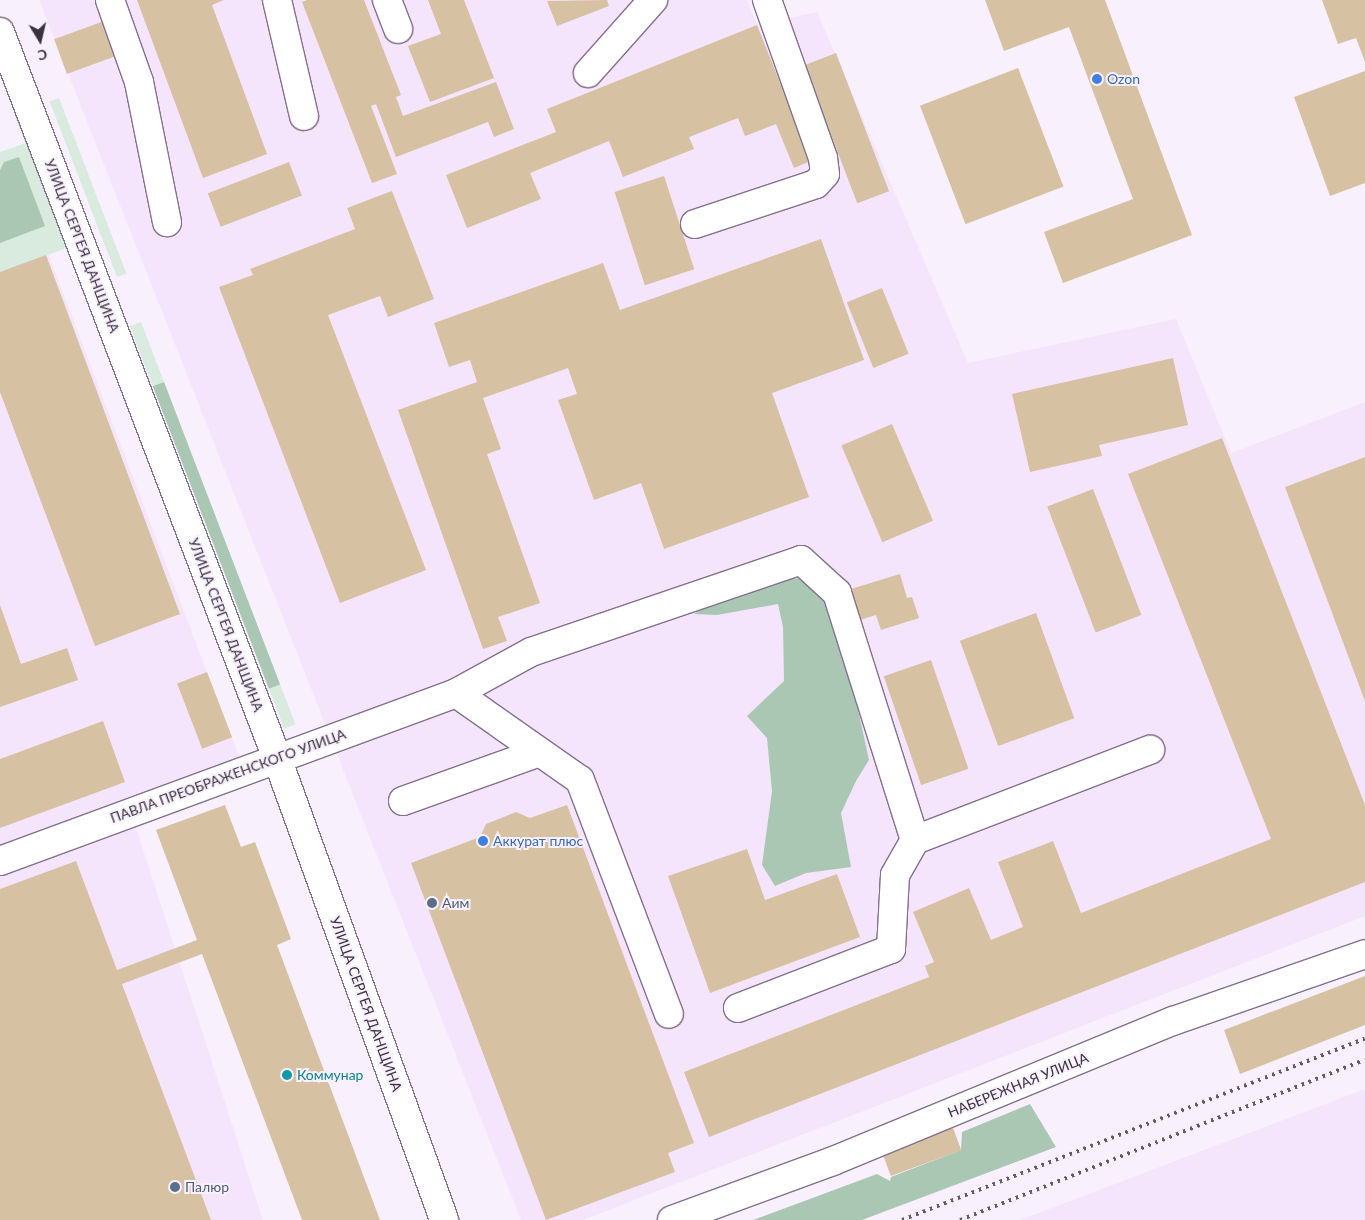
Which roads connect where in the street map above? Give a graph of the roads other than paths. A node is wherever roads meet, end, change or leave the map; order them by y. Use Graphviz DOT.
graph roads {
  1 [pos="110,0"];
  2 [pos="278,0"];
  3 [pos="387,0"];
  4 [pos="653,0"];
  5 [pos="767,0"];
  6 [pos="398,29"];
  7 [pos="0,32"];
  8 [pos="588,72"];
  9 [pos="304,116"];
  10 [pos="167,222"];
  11 [pos="695,224"];
  12 [pos="456,693"];
  13 [pos="1150,750"];
  14 [pos="540,752"];
  15 [pos="277,758"];
  16 [pos="403,801"];
  17 [pos="915,840"];
  18 [pos="0,861"];
  19 [pos="1365,954"];
  20 [pos="738,1008"];
  21 [pos="669,1014"];
  22 [pos="444,1220"];
  23 [pos="672,1220"];
  1 -- 10 [label="street"];
  2 -- 9 [label="street"];
  3 -- 6 [label="street"];
  4 -- 8 [label="street"];
  5 -- 11 [label="street"];
  7 -- 15 [label="street, УЛИЦА СЕРГЕЯ ДАНЩИНА"];
  12 -- 14 [label="street"];
  12 -- 15 [label="street, ПАВЛА ПРЕОБРАЖЕНСКОГО УЛИЦА"];
  12 -- 17 [label="street, ПАВЛА ПРЕОБРАЖЕНСКОГО УЛИЦА"];
  13 -- 17 [label="street"];
  14 -- 16 [label="street"];
  14 -- 21 [label="street"];
  15 -- 18 [label="street, ПАВЛА ПРЕОБРАЖЕНСКОГО УЛИЦА"];
  15 -- 22 [label="street, УЛИЦА СЕРГЕЯ ДАНЩИНА"];
  17 -- 20 [label="street"];
  19 -- 23 [label="street, НАБЕРЕЖНАЯ УЛИЦА"];
}
